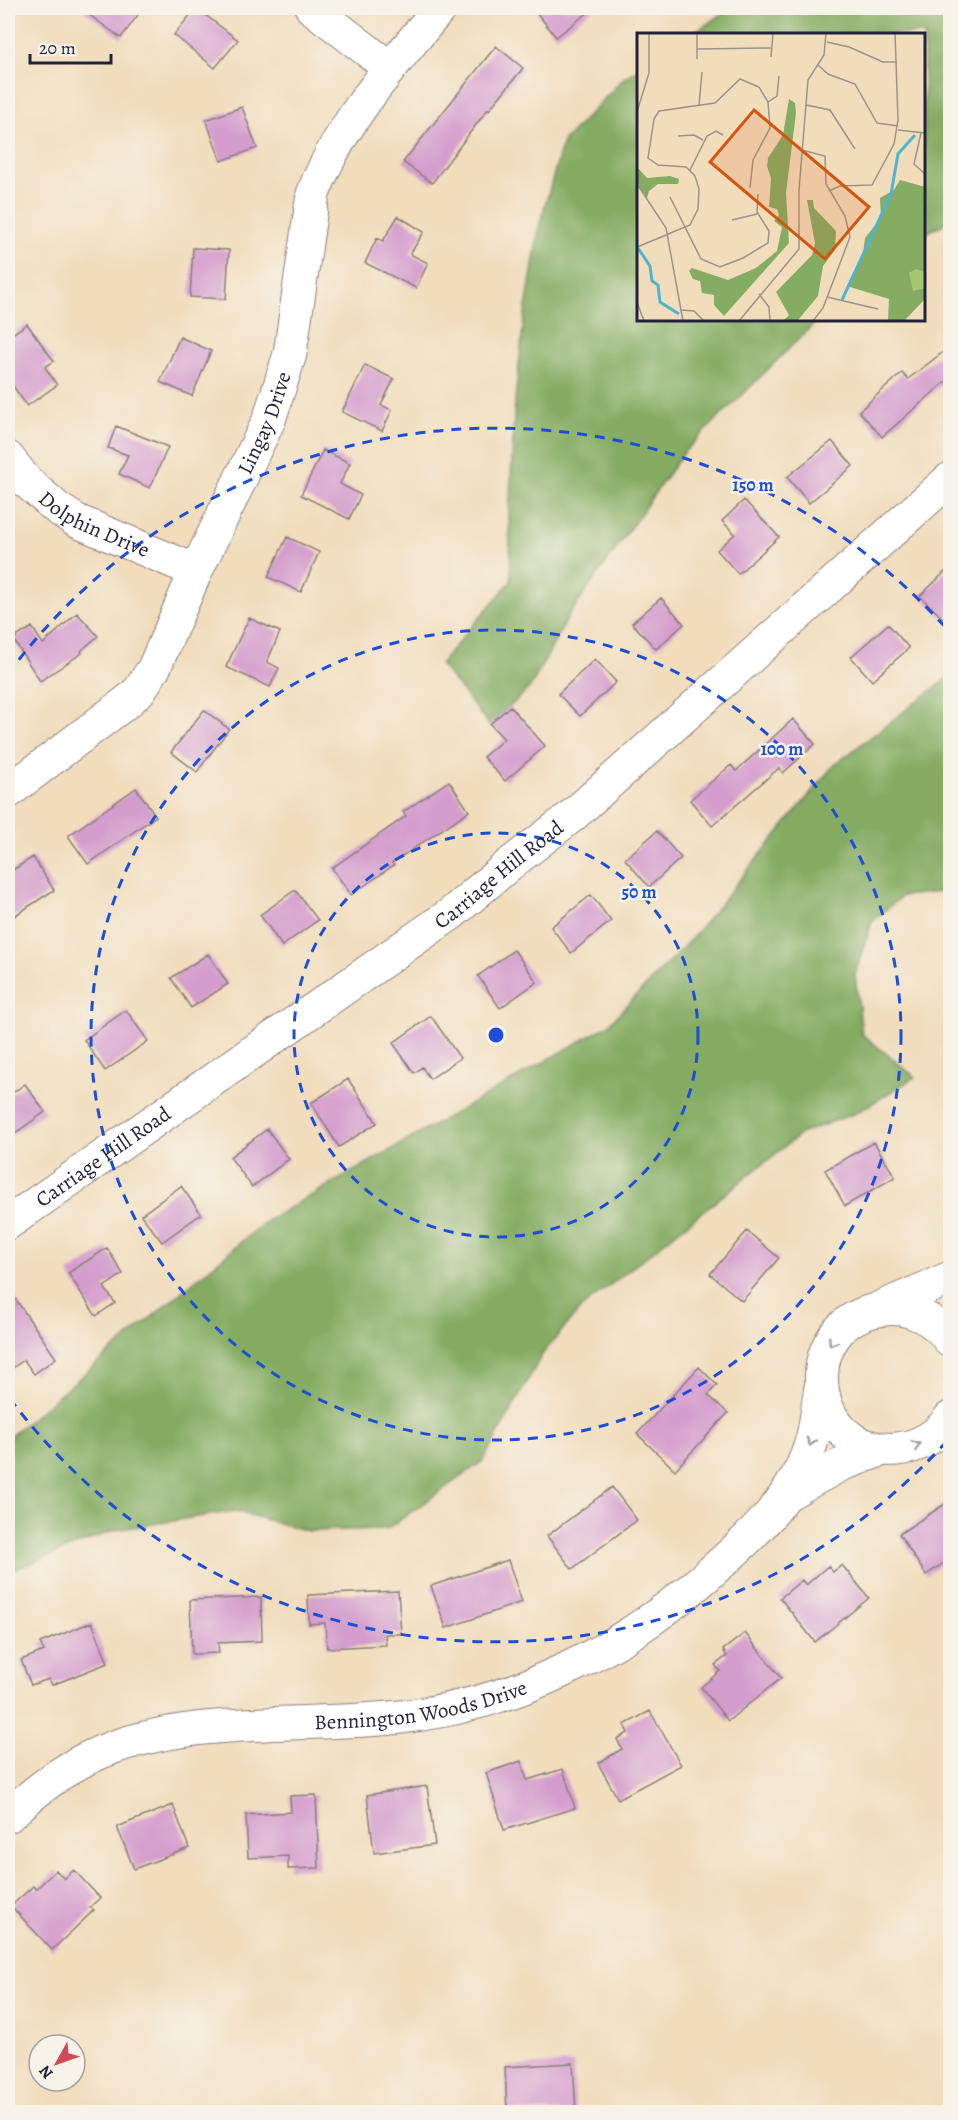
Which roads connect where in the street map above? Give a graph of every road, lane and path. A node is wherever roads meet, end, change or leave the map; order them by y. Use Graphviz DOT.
graph roads {
  1 [pos="312,8"];
  2 [pos="440,8"];
  3 [pos="390,69"];
  4 [pos="8,458"];
  5 [pos="951,479"];
  6 [pos="196,571"];
  7 [pos="8,792"];
  8 [pos="8,1223"];
  9 [pos="951,1278"];
  10 [pos="870,1311"];
  11 [pos="951,1341"];
  12 [pos="821,1387"];
  13 [pos="951,1418"];
  14 [pos="884,1449"];
  15 [pos="789,1493"];
  16 [pos="8,1816"];
  1 -- 3 [label="street"];
  2 -- 3 [label="street, Lingay Drive"];
  3 -- 6 [label="street, Lingay Drive"];
  4 -- 6 [label="street, Dolphin Drive"];
  5 -- 8 [label="street, Carriage Hill Road"];
  6 -- 7 [label="street, Lingay Drive"];
  9 -- 10 [label="street, Bennington Woods Drive"];
  10 -- 11 [label="street, Bennington Woods Drive"];
  10 -- 12 [label="street, Bennington Woods Drive, one-way"];
  12 -- 14 [label="street, Bennington Woods Drive"];
  12 -- 15 [label="street, Bennington Woods Drive, one-way"];
  14 -- 13 [label="street, Bennington Woods Drive, one-way"];
  14 -- 15 [label="street, Bennington Woods Drive"];
  15 -- 16 [label="street, Bennington Woods Drive"];
}
